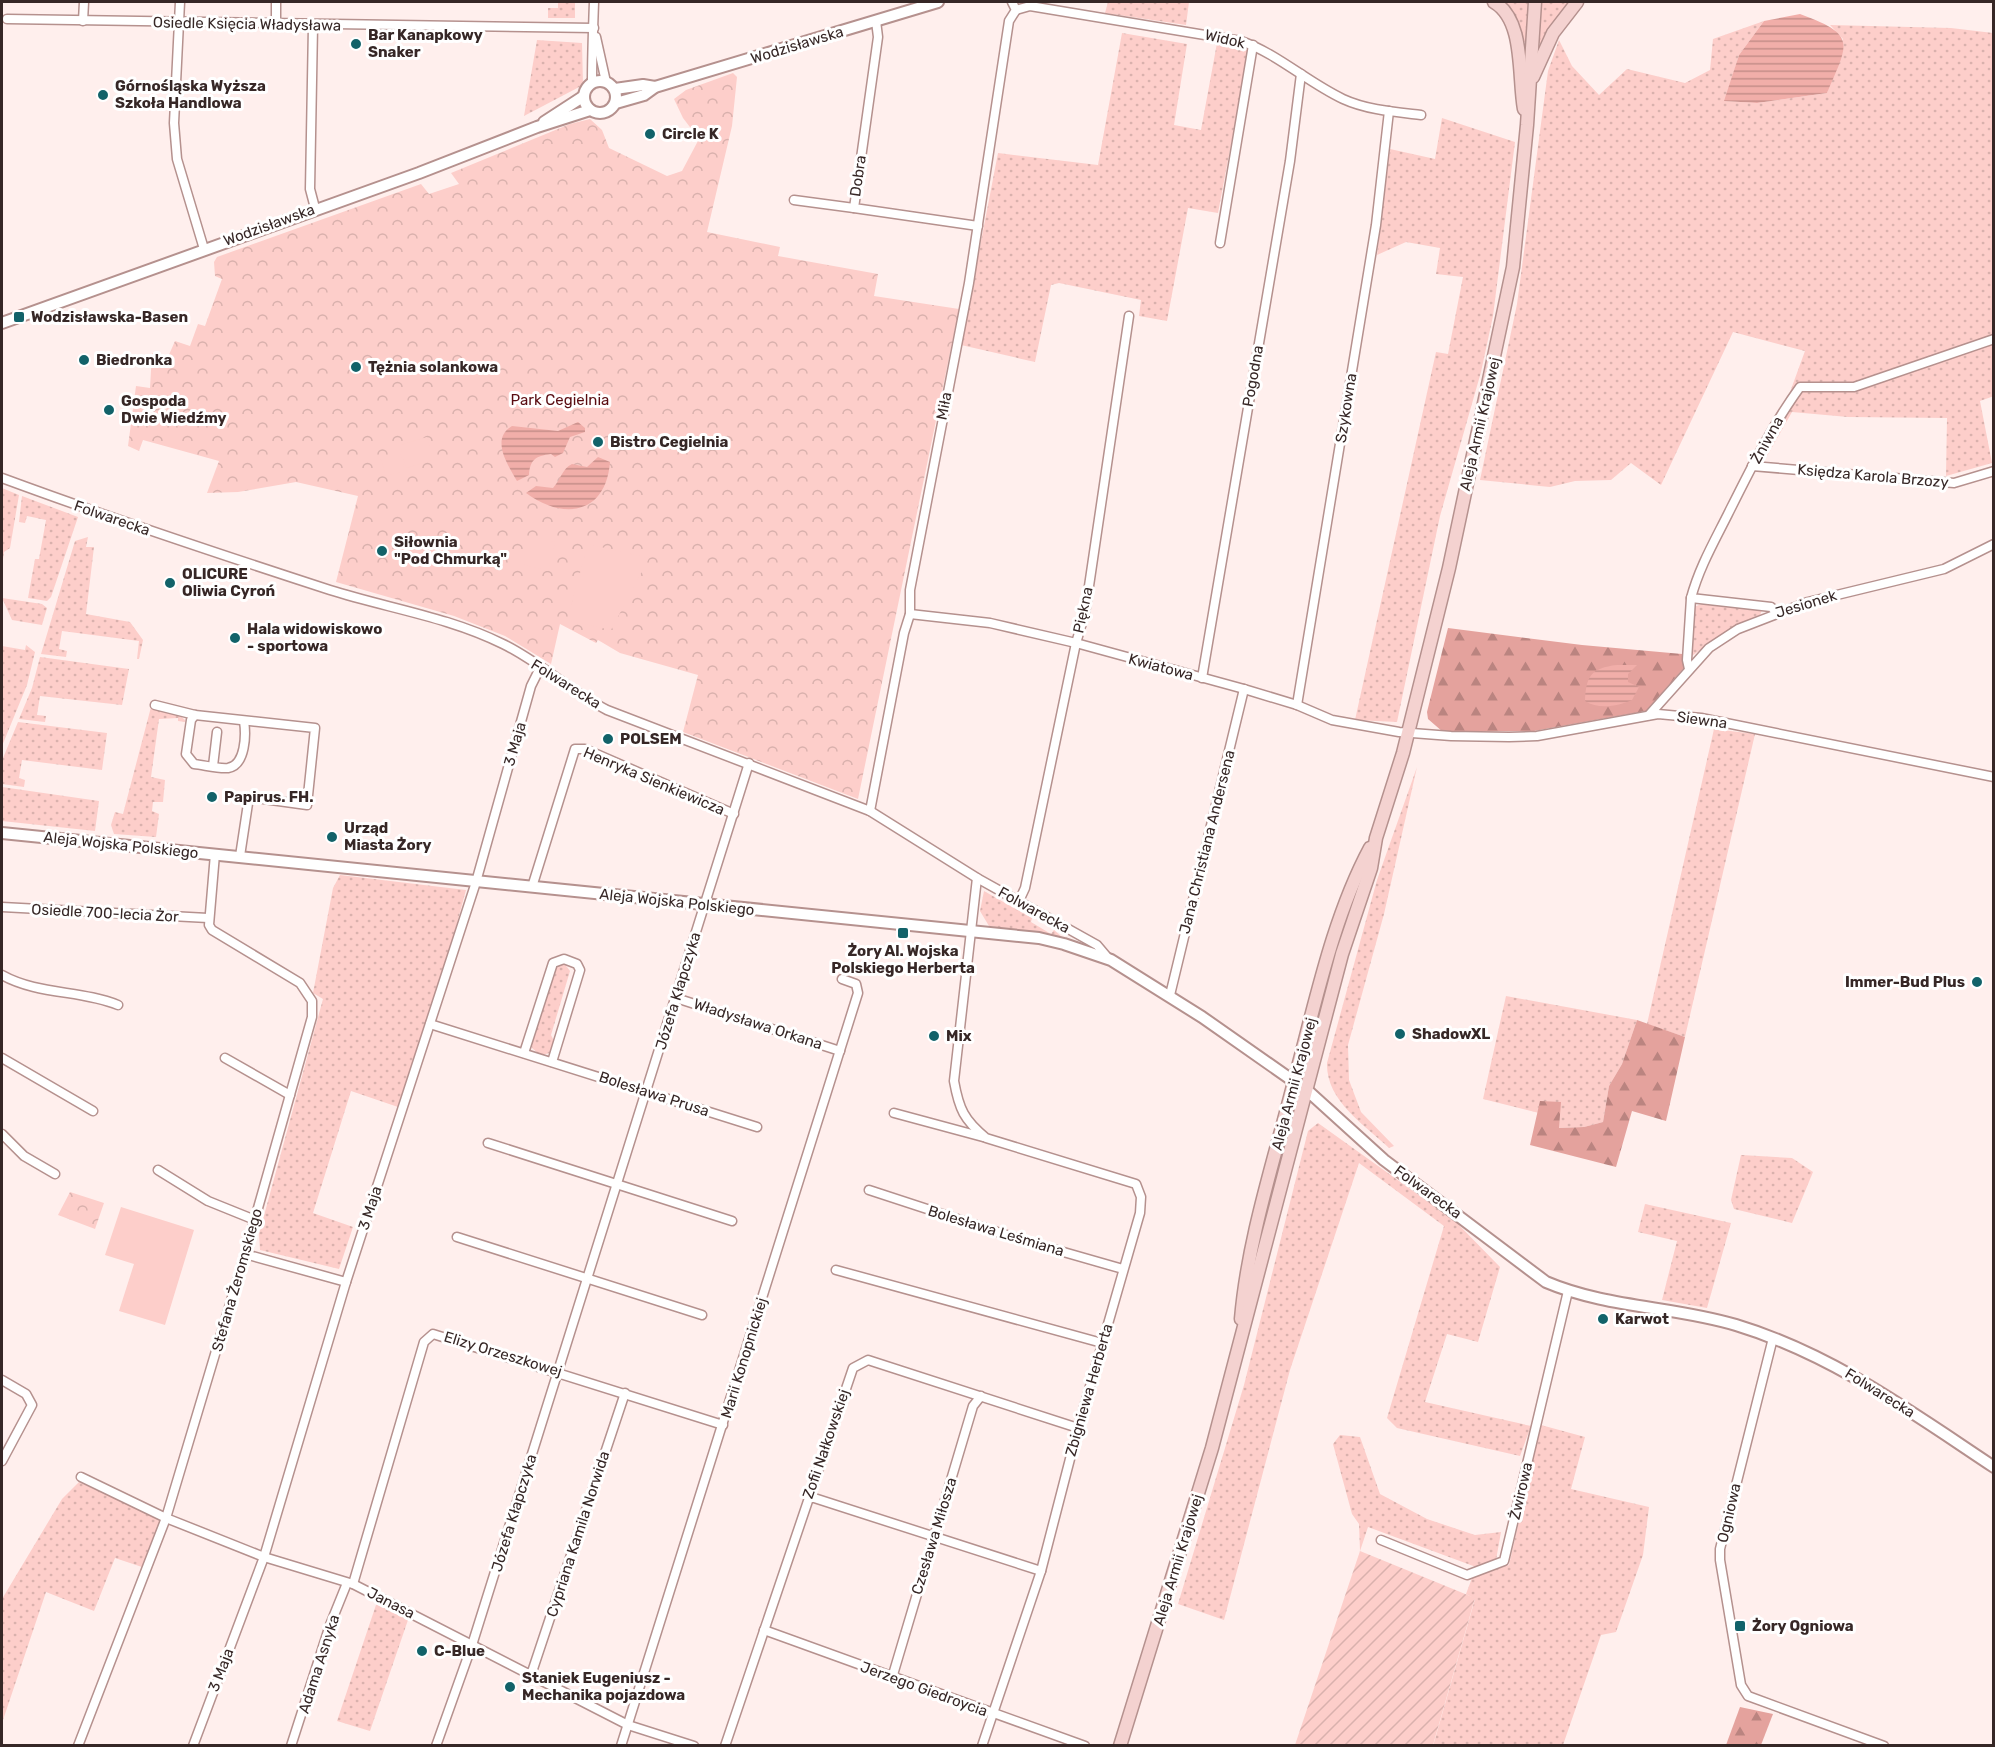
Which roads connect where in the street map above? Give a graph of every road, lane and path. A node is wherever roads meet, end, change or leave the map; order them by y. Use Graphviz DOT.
graph roads {
  1 [pos="84,2"];
  2 [pos="180,2"];
  3 [pos="276,2"];
  4 [pos="594,2"];
  5 [pos="938,2"];
  6 [pos="1494,2"];
  7 [pos="1535,2"];
  8 [pos="1577,2"];
  9 [pos="1014,6"];
  10 [pos="7,19"];
  11 [pos="83,21"];
  12 [pos="876,21"];
  13 [pos="179,22"];
  14 [pos="276,24"];
  15 [pos="313,26"];
  16 [pos="594,31"];
  17 [pos="1253,45"];
  18 [pos="1301,74"];
  19 [pos="1531,80"];
  20 [pos="592,83"];
  21 [pos="610,85"];
  22 [pos="655,87"];
  23 [pos="584,96"];
  24 [pos="616,103"];
  25 [pos="590,110"];
  26 [pos="1389,111"];
  27 [pos="1421,115"];
  28 [pos="1527,125"];
  29 [pos="537,127"];
  30 [pos="794,200"];
  31 [pos="315,208"];
  32 [pos="854,208"];
  33 [pos="978,226"];
  34 [pos="1220,243"];
  35 [pos="204,249"];
  36 [pos="1129,316"];
  37 [pos="2,323"];
  38 [pos="1994,339"];
  39 [pos="1752,466"];
  40 [pos="1994,471"];
  41 [pos="2,478"];
  42 [pos="1994,544"];
  43 [pos="1691,598"];
  44 [pos="1776,612"];
  45 [pos="910,614"];
  46 [pos="1076,643"];
  47 [pos="540,668"];
  48 [pos="1689,669"];
  49 [pos="1202,678"];
  50 [pos="1244,689"];
  51 [pos="155,705"];
  52 [pos="1297,705"];
  53 [pos="195,715"];
  54 [pos="1649,715"];
  55 [pos="244,721"];
  56 [pos="218,732"];
  57 [pos="1408,732"];
  58 [pos="749,763"];
  59 [pos="213,766"];
  60 [pos="1994,777"];
  61 [pos="870,812"];
  62 [pos="734,814"];
  63 [pos="2,833"];
  64 [pos="1376,838"];
  65 [pos="215,854"];
  66 [pos="240,856"];
  67 [pos="977,878"];
  68 [pos="476,882"];
  69 [pos="531,887"];
  70 [pos="1019,901"];
  71 [pos="705,905"];
  72 [pos="2,908"];
  73 [pos="208,918"];
  74 [pos="972,932"];
  75 [pos="1081,936"];
  76 [pos="1064,944"];
  77 [pos="1111,960"];
  78 [pos="2,975"];
  79 [pos="842,979"];
  80 [pos="1170,995"];
  81 [pos="676,998"];
  82 [pos="118,1005"];
  83 [pos="430,1024"];
  84 [pos="840,1051"];
  85 [pos="524,1053"];
  86 [pos="2,1058"];
  87 [pos="225,1058"];
  88 [pos="552,1062"];
  89 [pos="1294,1083"];
  90 [pos="646,1091"];
  91 [pos="1307,1091"];
  92 [pos="290,1095"];
  93 [pos="93,1111"];
  94 [pos="894,1113"];
  95 [pos="757,1127"];
  96 [pos="2,1134"];
  97 [pos="986,1138"];
  98 [pos="488,1143"];
  99 [pos="158,1170"];
  100 [pos="55,1174"];
  101 [pos="617,1185"];
  102 [pos="869,1190"];
  103 [pos="255,1220"];
  104 [pos="732,1221"];
  105 [pos="457,1237"];
  106 [pos="245,1254"];
  107 [pos="1123,1269"];
  108 [pos="836,1270"];
  109 [pos="587,1278"];
  110 [pos="346,1282"];
  111 [pos="1568,1291"];
  112 [pos="702,1315"];
  113 [pos="1239,1338"];
  114 [pos="1773,1338"];
  115 [pos="1102,1343"];
  116 [pos="558,1371"];
  117 [pos="2,1380"];
  118 [pos="625,1393"];
  119 [pos="981,1396"];
  120 [pos="723,1425"];
  121 [pos="1078,1428"];
  122 [pos="2,1461"];
  123 [pos="1994,1467"];
  124 [pos="81,1477"];
  125 [pos="808,1496"];
  126 [pos="166,1518"];
  127 [pos="934,1537"];
  128 [pos="1381,1540"];
  129 [pos="264,1557"];
  130 [pos="1041,1571"];
  131 [pos="350,1583"];
  132 [pos="764,1630"];
  133 [pos="472,1645"];
  134 [pos="531,1675"];
  135 [pos="892,1678"];
  136 [pos="993,1714"];
  137 [pos="628,1725"];
  138 [pos="78,1746"];
  139 [pos="193,1746"];
  140 [pos="291,1746"];
  141 [pos="436,1746"];
  142 [pos="621,1746"];
  143 [pos="694,1746"];
  144 [pos="725,1746"];
  145 [pos="982,1746"];
  146 [pos="1085,1746"];
  147 [pos="1120,1746"];
  148 [pos="1884,1746"];
  1 -- 11 [label="street"];
  2 -- 13 [label="street"];
  3 -- 14 [label="street"];
  4 -- 16 [label="street"];
  5 -- 12 [label="street, Wodzisławska"];
  6 -- 28 [label="main road"];
  7 -- 19 [label="main road, Aleja Armii Krajowej"];
  8 -- 19 [label="main road"];
  9 -- 17 [label="street, Widok"];
  9 -- 33 [label="street, Miła"];
  10 -- 11 [label="street, Osiedle Księcia Władysława"];
  11 -- 13 [label="street, Osiedle Księcia Władysława"];
  12 -- 22 [label="street, Wodzisławska"];
  12 -- 32 [label="street, Dobra"];
  13 -- 14 [label="street, Osiedle Księcia Władysława"];
  13 -- 35 [label="street"];
  14 -- 15 [label="street, Osiedle Księcia Władysława"];
  15 -- 16 [label="street, Osiedle Księcia Władysława"];
  15 -- 31 [label="street"];
  16 -- 20 [label="street"];
  16 -- 21 [label="street"];
  17 -- 18 [label="street, Widok"];
  17 -- 34 [label="street"];
  18 -- 26 [label="street, Widok"];
  18 -- 49 [label="street, Pogodna"];
  19 -- 28 [label="main road, Aleja Armii Krajowej"];
  20 -- 21 [label="street"];
  20 -- 23 [label="street"];
  21 -- 22 [label="street, Wodzisławska"];
  21 -- 24 [label="street"];
  22 -- 24 [label="street, Wodzisławska"];
  23 -- 25 [label="street"];
  23 -- 29 [label="street, Wodzisławska"];
  24 -- 25 [label="street"];
  25 -- 29 [label="street, Wodzisławska"];
  26 -- 27 [label="street, Widok"];
  26 -- 52 [label="street, Szykowna"];
  28 -- 57 [label="main road, Aleja Armii Krajowej"];
  29 -- 31 [label="street, Wodzisławska"];
  30 -- 32 [label="street"];
  31 -- 35 [label="street, Wodzisławska"];
  32 -- 33 [label="street, Dobra"];
  33 -- 45 [label="street, Miła"];
  35 -- 37 [label="street, Wodzisławska"];
  36 -- 46 [label="street, Piękna"];
  38 -- 39 [label="street, Żniwna"];
  39 -- 40 [label="street, Księdza Karola Brzozy"];
  39 -- 43 [label="street, Żniwna"];
  41 -- 47 [label="street, Folwarecka"];
  42 -- 44 [label="street, Jesionek"];
  43 -- 44 [label="street"];
  43 -- 48 [label="street, Żniwna"];
  44 -- 48 [label="street, Jesionek"];
  45 -- 46 [label="street, Kwiatowa"];
  45 -- 61 [label="street, Miła"];
  46 -- 49 [label="street, Kwiatowa"];
  46 -- 70 [label="street, Piękna"];
  47 -- 58 [label="street, Folwarecka"];
  47 -- 68 [label="street, 3 Maja"];
  48 -- 54 [label="street, Jesionek"];
  49 -- 50 [label="street, Kwiatowa"];
  50 -- 52 [label="street, Kwiatowa"];
  50 -- 80 [label="street, Jana Christiana Andersena"];
  51 -- 53 [label="street"];
  52 -- 57 [label="street, Kwiatowa"];
  53 -- 55 [label="street"];
  53 -- 59 [label="street"];
  54 -- 57 [label="street, Siewna"];
  54 -- 60 [label="street, Siewna"];
  55 -- 59 [label="street"];
  55 -- 66 [label="street"];
  56 -- 59 [label="street"];
  57 -- 64 [label="main road, Aleja Armii Krajowej"];
  58 -- 61 [label="street, Folwarecka"];
  58 -- 62 [label="street, Józefa Kłapczyka"];
  61 -- 67 [label="street, Folwarecka"];
  62 -- 69 [label="street, Henryka Sienkiewicza"];
  62 -- 71 [label="street, Józefa Kłapczyka"];
  63 -- 65 [label="street, Aleja Wojska Polskiego"];
  64 -- 89 [label="main road, Aleja Armii Krajowej"];
  64 -- 91 [label="main road, Aleja Armii Krajowej"];
  65 -- 66 [label="street, Aleja Wojska Polskiego"];
  65 -- 73 [label="street"];
  66 -- 68 [label="street, Aleja Wojska Polskiego"];
  67 -- 70 [label="street, Folwarecka"];
  67 -- 74 [label="street, Zbigniewa Herberta"];
  68 -- 69 [label="street, Aleja Wojska Polskiego"];
  68 -- 83 [label="street, 3 Maja"];
  69 -- 71 [label="street, Aleja Wojska Polskiego"];
  70 -- 75 [label="street, Folwarecka"];
  71 -- 74 [label="street, Aleja Wojska Polskiego"];
  71 -- 81 [label="street, Józefa Kłapczyka"];
  72 -- 73 [label="street, Osiedle 700-lecia Żor"];
  73 -- 92 [label="street, Stefana Żeromskiego"];
  74 -- 76 [label="street, Aleja Wojska Polskiego"];
  74 -- 97 [label="street, Zbigniewa Herberta"];
  75 -- 76 [label="street"];
  75 -- 77 [label="street, Folwarecka"];
  76 -- 77 [label="street, Aleja Wojska Polskiego"];
  77 -- 80 [label="street, Folwarecka"];
  78 -- 82 [label="street"];
  79 -- 84 [label="street, Marii Konopnickiej"];
  80 -- 89 [label="street, Folwarecka"];
  81 -- 84 [label="street, Władysława Orkana"];
  81 -- 90 [label="street, Józefa Kłapczyka"];
  83 -- 85 [label="street, Bolesława Prusa"];
  83 -- 110 [label="street, 3 Maja"];
  84 -- 120 [label="street, Marii Konopnickiej"];
  85 -- 88 [label="street, Bolesława Prusa"];
  85 -- 88 [label="street"];
  86 -- 93 [label="street"];
  87 -- 92 [label="street"];
  88 -- 90 [label="street, Bolesława Prusa"];
  89 -- 91 [label="street, Folwarecka"];
  89 -- 113 [label="main road, Aleja Armii Krajowej"];
  90 -- 95 [label="street, Bolesława Prusa"];
  90 -- 101 [label="street, Józefa Kłapczyka"];
  91 -- 111 [label="street, Folwarecka"];
  91 -- 113 [label="main road, Aleja Armii Krajowej"];
  92 -- 103 [label="street, Stefana Żeromskiego"];
  94 -- 97 [label="street, Zbigniewa Herberta"];
  96 -- 100 [label="street"];
  97 -- 107 [label="street, Zbigniewa Herberta"];
  98 -- 101 [label="street"];
  99 -- 103 [label="street"];
  101 -- 104 [label="street"];
  101 -- 109 [label="street, Józefa Kłapczyka"];
  102 -- 107 [label="street, Bolesława Leśmiana"];
  103 -- 106 [label="street, Stefana Żeromskiego"];
  105 -- 109 [label="street"];
  106 -- 110 [label="street"];
  106 -- 126 [label="street, Stefana Żeromskiego"];
  107 -- 115 [label="street, Zbigniewa Herberta"];
  108 -- 115 [label="street"];
  109 -- 112 [label="street"];
  109 -- 116 [label="street, Józefa Kłapczyka"];
  110 -- 129 [label="street, 3 Maja"];
  111 -- 114 [label="street, Folwarecka"];
  111 -- 128 [label="street, Żwirowa"];
  113 -- 147 [label="main road, Aleja Armii Krajowej"];
  114 -- 123 [label="street, Folwarecka"];
  114 -- 148 [label="street, Ogniowa"];
  115 -- 121 [label="street, Zbigniewa Herberta"];
  116 -- 118 [label="street, Elizy Orzeszkowej"];
  116 -- 131 [label="street, Elizy Orzeszkowej"];
  116 -- 133 [label="street, Józefa Kłapczyka"];
  117 -- 122 [label="street"];
  118 -- 120 [label="street, Elizy Orzeszkowej"];
  118 -- 134 [label="street, Cypriana Kamila Norwida"];
  119 -- 121 [label="street, Zofii Nałkowskiej"];
  119 -- 125 [label="street, Zofii Nałkowskiej"];
  119 -- 127 [label="street, Czesława Miłosza"];
  120 -- 137 [label="street, Marii Konopnickiej"];
  121 -- 130 [label="street, Zbigniewa Herberta"];
  124 -- 126 [label="street, Janasa"];
  125 -- 127 [label="street"];
  125 -- 132 [label="street, Zofii Nałkowskiej"];
  126 -- 129 [label="street, Janasa"];
  126 -- 138 [label="street, Stefana Żeromskiego"];
  127 -- 130 [label="street"];
  127 -- 135 [label="street, Czesława Miłosza"];
  129 -- 131 [label="street, Janasa"];
  129 -- 139 [label="street, 3 Maja"];
  130 -- 136 [label="street, Zbigniewa Herberta"];
  131 -- 133 [label="street, Janasa"];
  131 -- 140 [label="street, Adama Asnyka"];
  132 -- 135 [label="street, Jerzego Giedroycia"];
  132 -- 144 [label="street, Zofii Nałkowskiej"];
  133 -- 134 [label="street, Janasa"];
  133 -- 141 [label="street, Józefa Kłapczyka"];
  134 -- 137 [label="street, Janasa"];
  135 -- 136 [label="street, Jerzego Giedroycia"];
  136 -- 145 [label="street, Zbigniewa Herberta"];
  136 -- 146 [label="street, Jerzego Giedroycia"];
  137 -- 142 [label="street, Marii Konopnickiej"];
  137 -- 143 [label="street, Janasa"];
}
